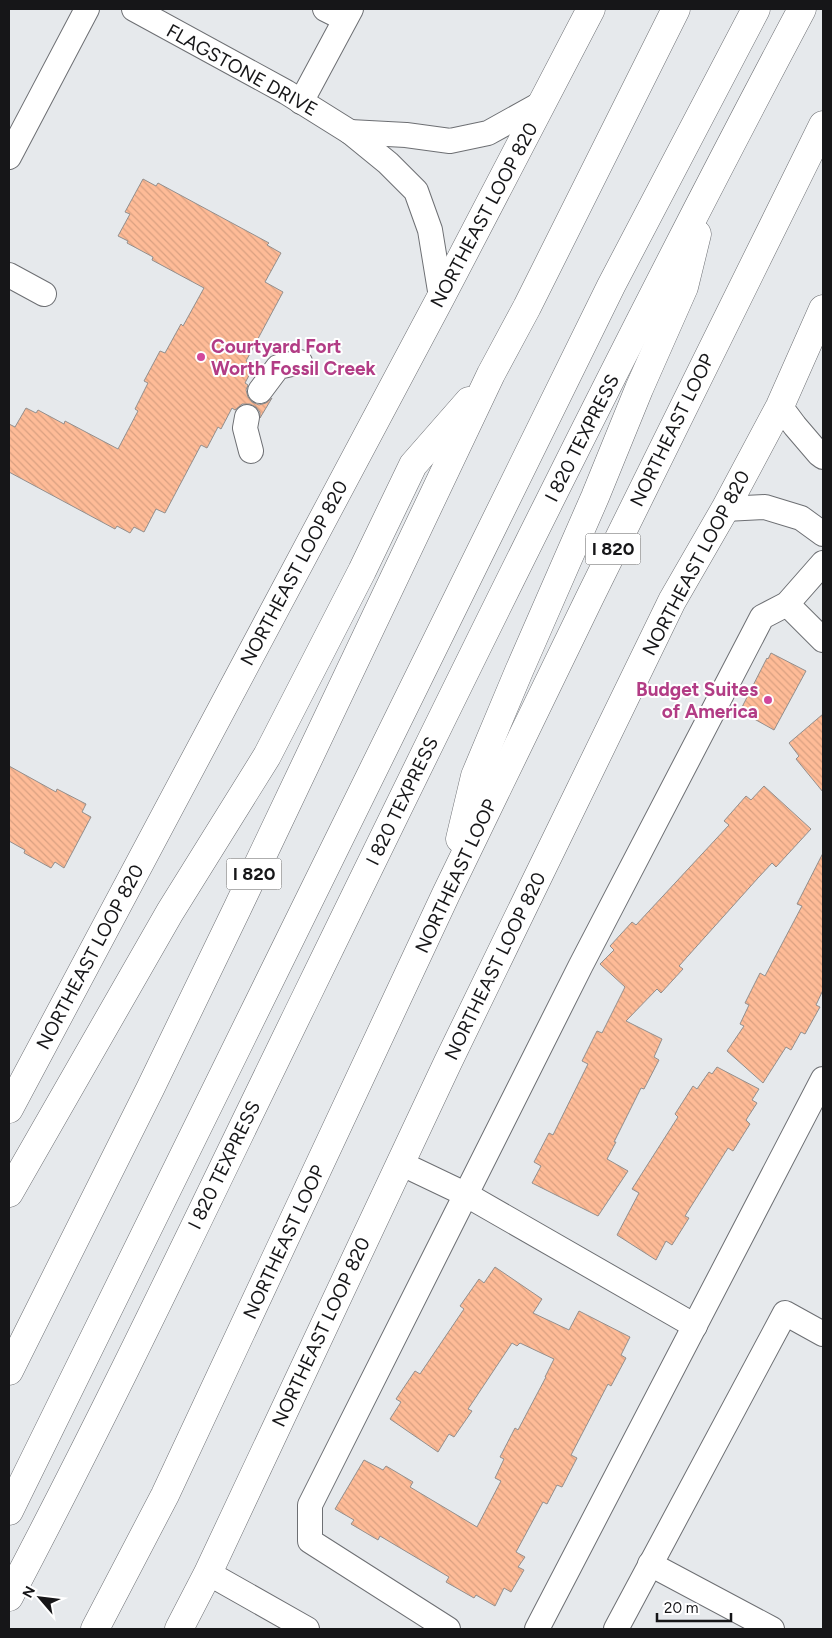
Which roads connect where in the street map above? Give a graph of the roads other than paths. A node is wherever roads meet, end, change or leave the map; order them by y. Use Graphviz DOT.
graph roads {
  1 [pos="87,9"];
  2 [pos="134,9"];
  3 [pos="591,9"];
  4 [pos="676,9"];
  5 [pos="756,9"];
  6 [pos="802,9"];
  7 [pos="340,12"];
  8 [pos="301,102"];
  9 [pos="542,103"];
  10 [pos="823,125"];
  11 [pos="350,132"];
  12 [pos="9,156"];
  13 [pos="710,182"];
  14 [pos="9,275"];
  15 [pos="44,294"];
  16 [pos="441,297"];
  17 [pos="823,309"];
  18 [pos="300,362"];
  19 [pos="492,374"];
  20 [pos="260,391"];
  21 [pos="780,406"];
  22 [pos="247,417"];
  23 [pos="252,451"];
  24 [pos="823,457"];
  25 [pos="725,508"];
  26 [pos="823,534"];
  27 [pos="823,563"];
  28 [pos="787,604"];
  29 [pos="823,640"];
  30 [pos="446,894"];
  31 [pos="823,1079"];
  32 [pos="9,1109"];
  33 [pos="400,1163"];
  34 [pos="9,1193"];
  35 [pos="466,1194"];
  36 [pos="695,1326"];
  37 [pos="823,1334"];
  38 [pos="9,1371"];
  39 [pos="9,1511"];
  40 [pos="650,1564"];
  41 [pos="208,1573"];
  42 [pos="9,1597"];
  43 [pos="95,1629"];
  44 [pos="179,1629"];
  45 [pos="307,1629"];
  46 [pos="448,1629"];
  47 [pos="537,1629"];
  48 [pos="616,1629"];
  49 [pos="772,1629"];
  1 -- 12 [label="street"];
  2 -- 8 [label="street, FLAGSTONE DRIVE"];
  3 -- 9 [label="main road, NORTHEAST LOOP 820"];
  4 -- 19 [label="main road, I 820"];
  5 -- 39 [label="main road, I 820 TEXPRESS"];
  6 -- 13 [label="main road, I 820 TEXPRESS"];
  7 -- 8 [label="street"];
  8 -- 11 [label="street, FLAGSTONE DRIVE"];
  9 -- 11 [label="street, FLAGSTONE DRIVE"];
  9 -- 16 [label="main road, NORTHEAST LOOP 820"];
  10 -- 30 [label="main road, NORTHEAST LOOP / I 820"];
  11 -- 16 [label="street, FLAGSTONE DRIVE"];
  13 -- 30 [label="main road"];
  13 -- 42 [label="main road, I 820 TEXPRESS"];
  14 -- 15 [label="street"];
  16 -- 32 [label="main road, NORTHEAST LOOP 820"];
  17 -- 21 [label="main road, NORTHEAST LOOP 820"];
  18 -- 20 [label="street"];
  19 -- 34 [label="main road"];
  19 -- 38 [label="main road, I 820"];
  21 -- 24 [label="street"];
  21 -- 25 [label="main road, NORTHEAST LOOP 820"];
  22 -- 23 [label="street"];
  25 -- 26 [label="street"];
  25 -- 33 [label="main road, NORTHEAST LOOP 820"];
  27 -- 28 [label="street"];
  28 -- 29 [label="street"];
  28 -- 35 [label="street"];
  30 -- 43 [label="main road, NORTHEAST LOOP / I 820"];
  31 -- 36 [label="street"];
  33 -- 35 [label="street"];
  33 -- 41 [label="main road, NORTHEAST LOOP 820"];
  35 -- 36 [label="street"];
  35 -- 46 [label="street"];
  36 -- 47 [label="street"];
  37 -- 40 [label="street"];
  40 -- 48 [label="street"];
  40 -- 49 [label="street"];
  41 -- 44 [label="main road, NORTHEAST LOOP 820"];
  41 -- 45 [label="street"];
}
